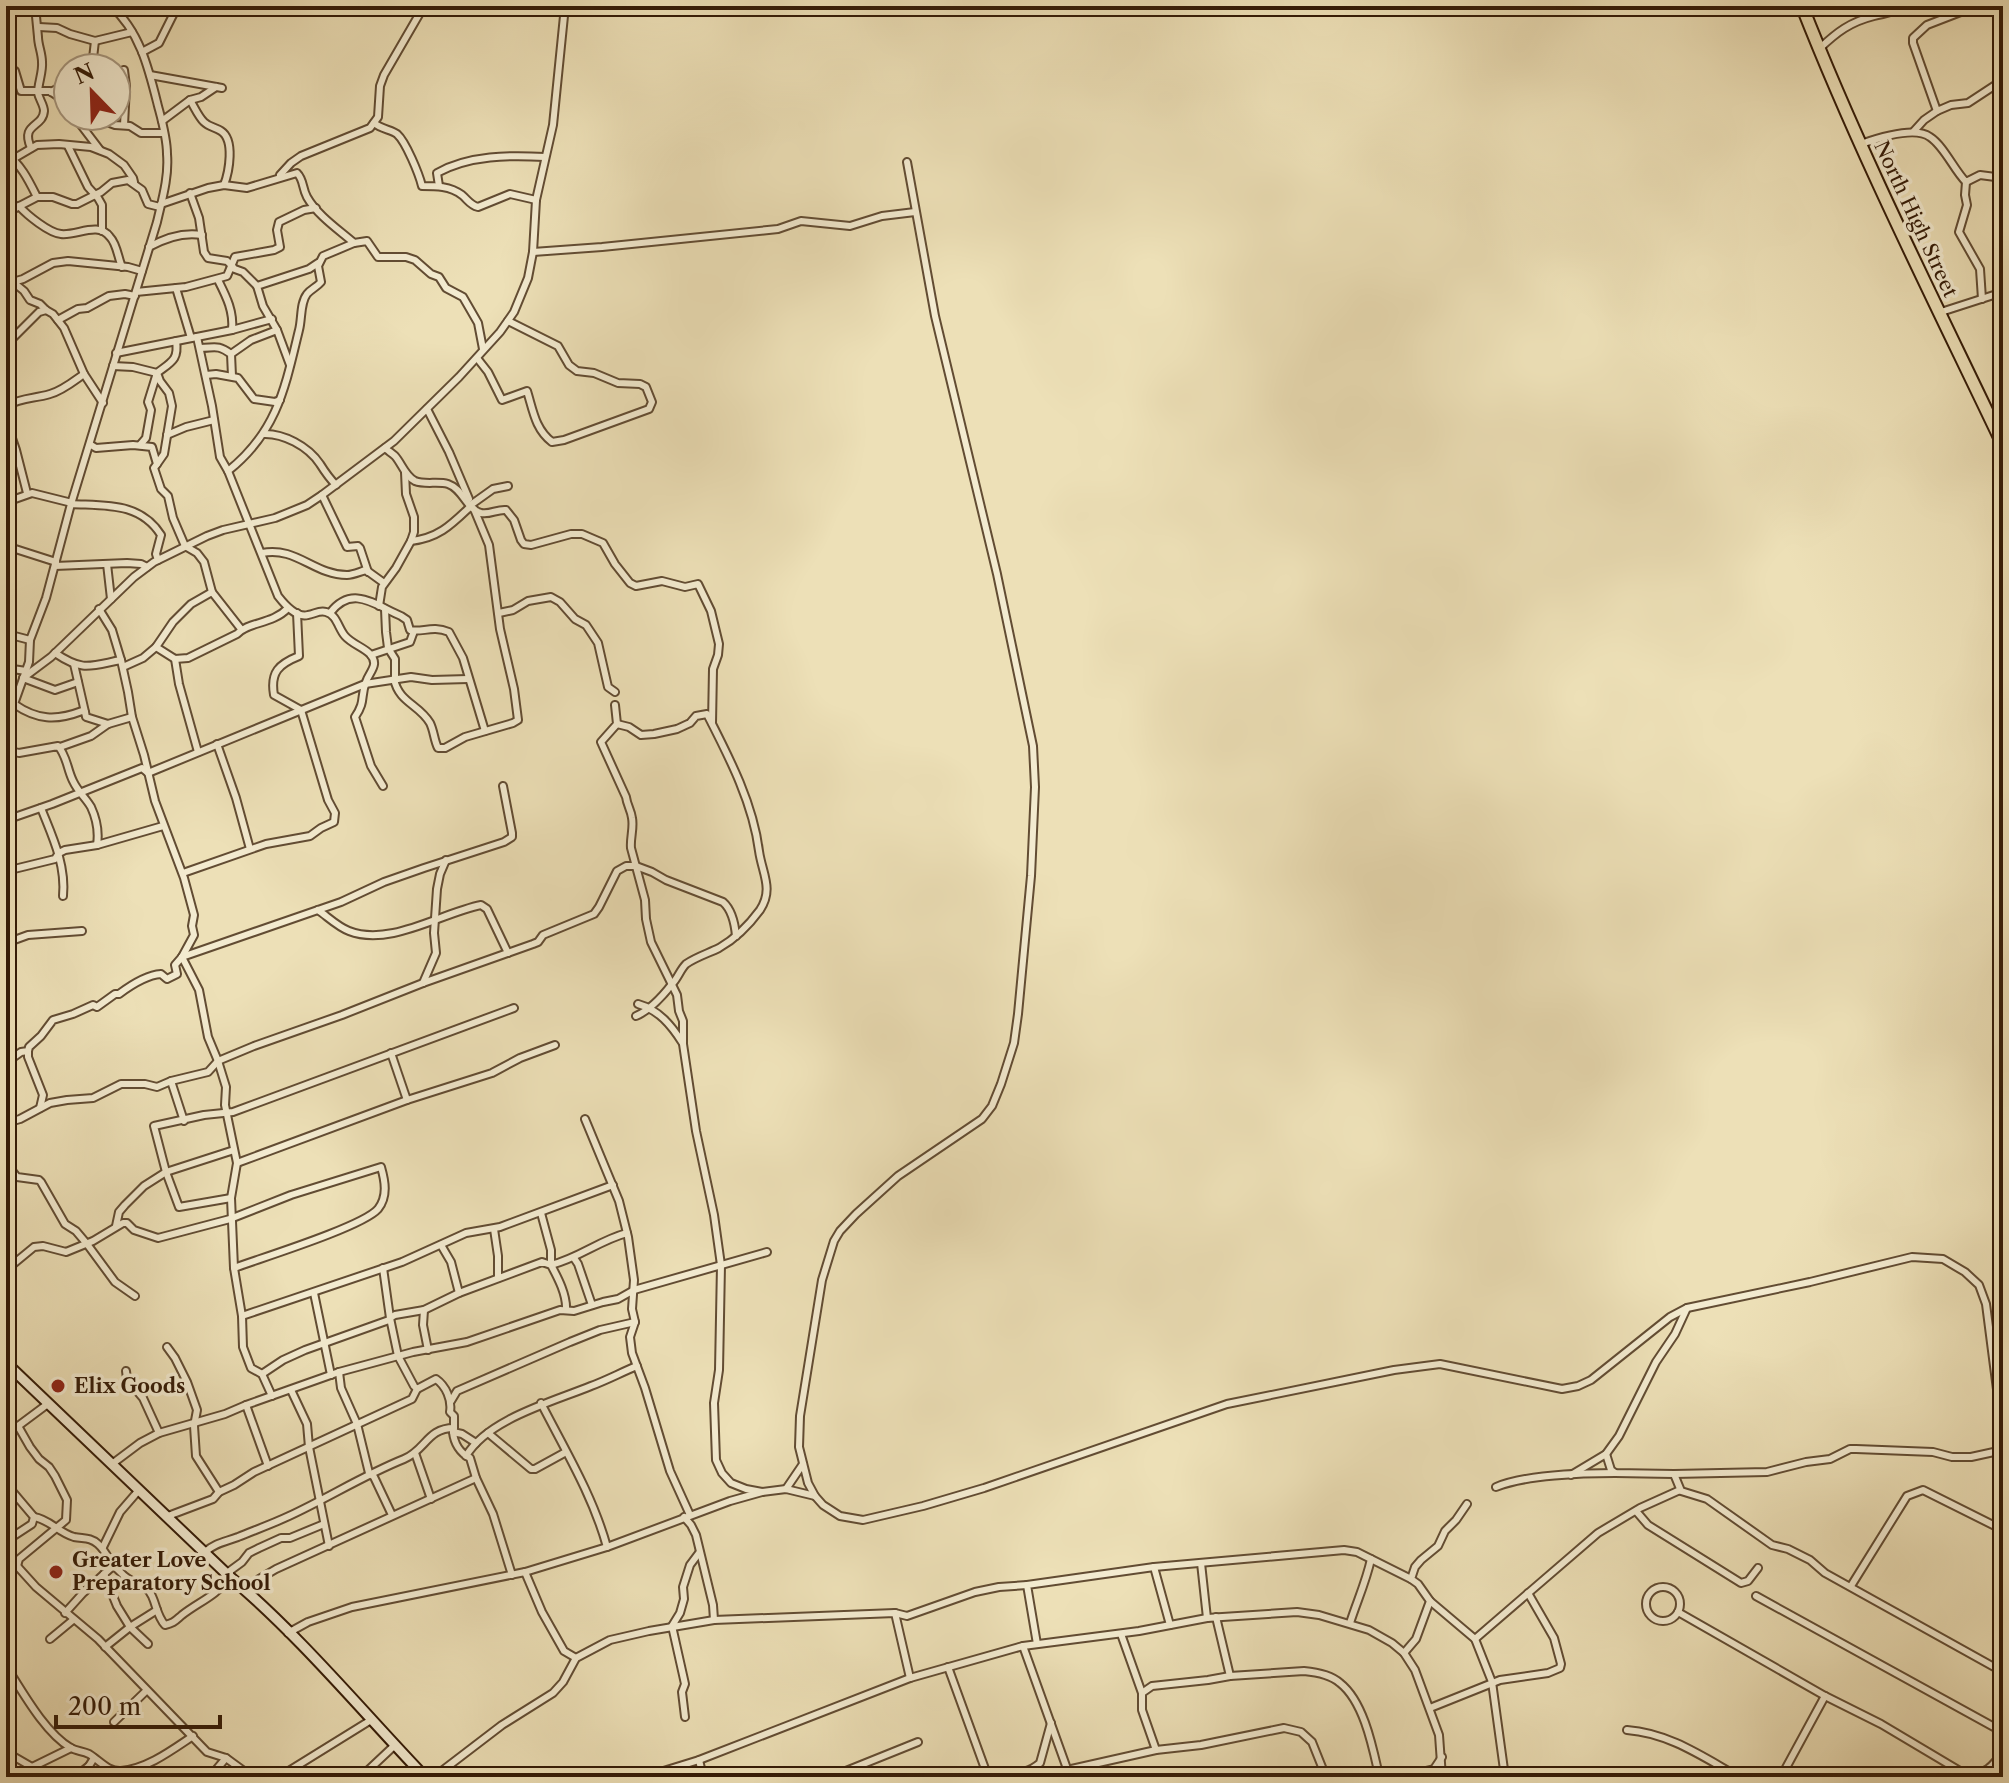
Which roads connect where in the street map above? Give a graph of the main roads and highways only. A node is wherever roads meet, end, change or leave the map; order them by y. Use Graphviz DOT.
graph roads {
  1 [pos="1802,6"];
  2 [pos="2001,437"];
  3 [pos="9,1370"];
  4 [pos="425,1777"];
  1 -- 2 [label="highway, North High Street"];
  3 -- 4 [label="main road"];
}
